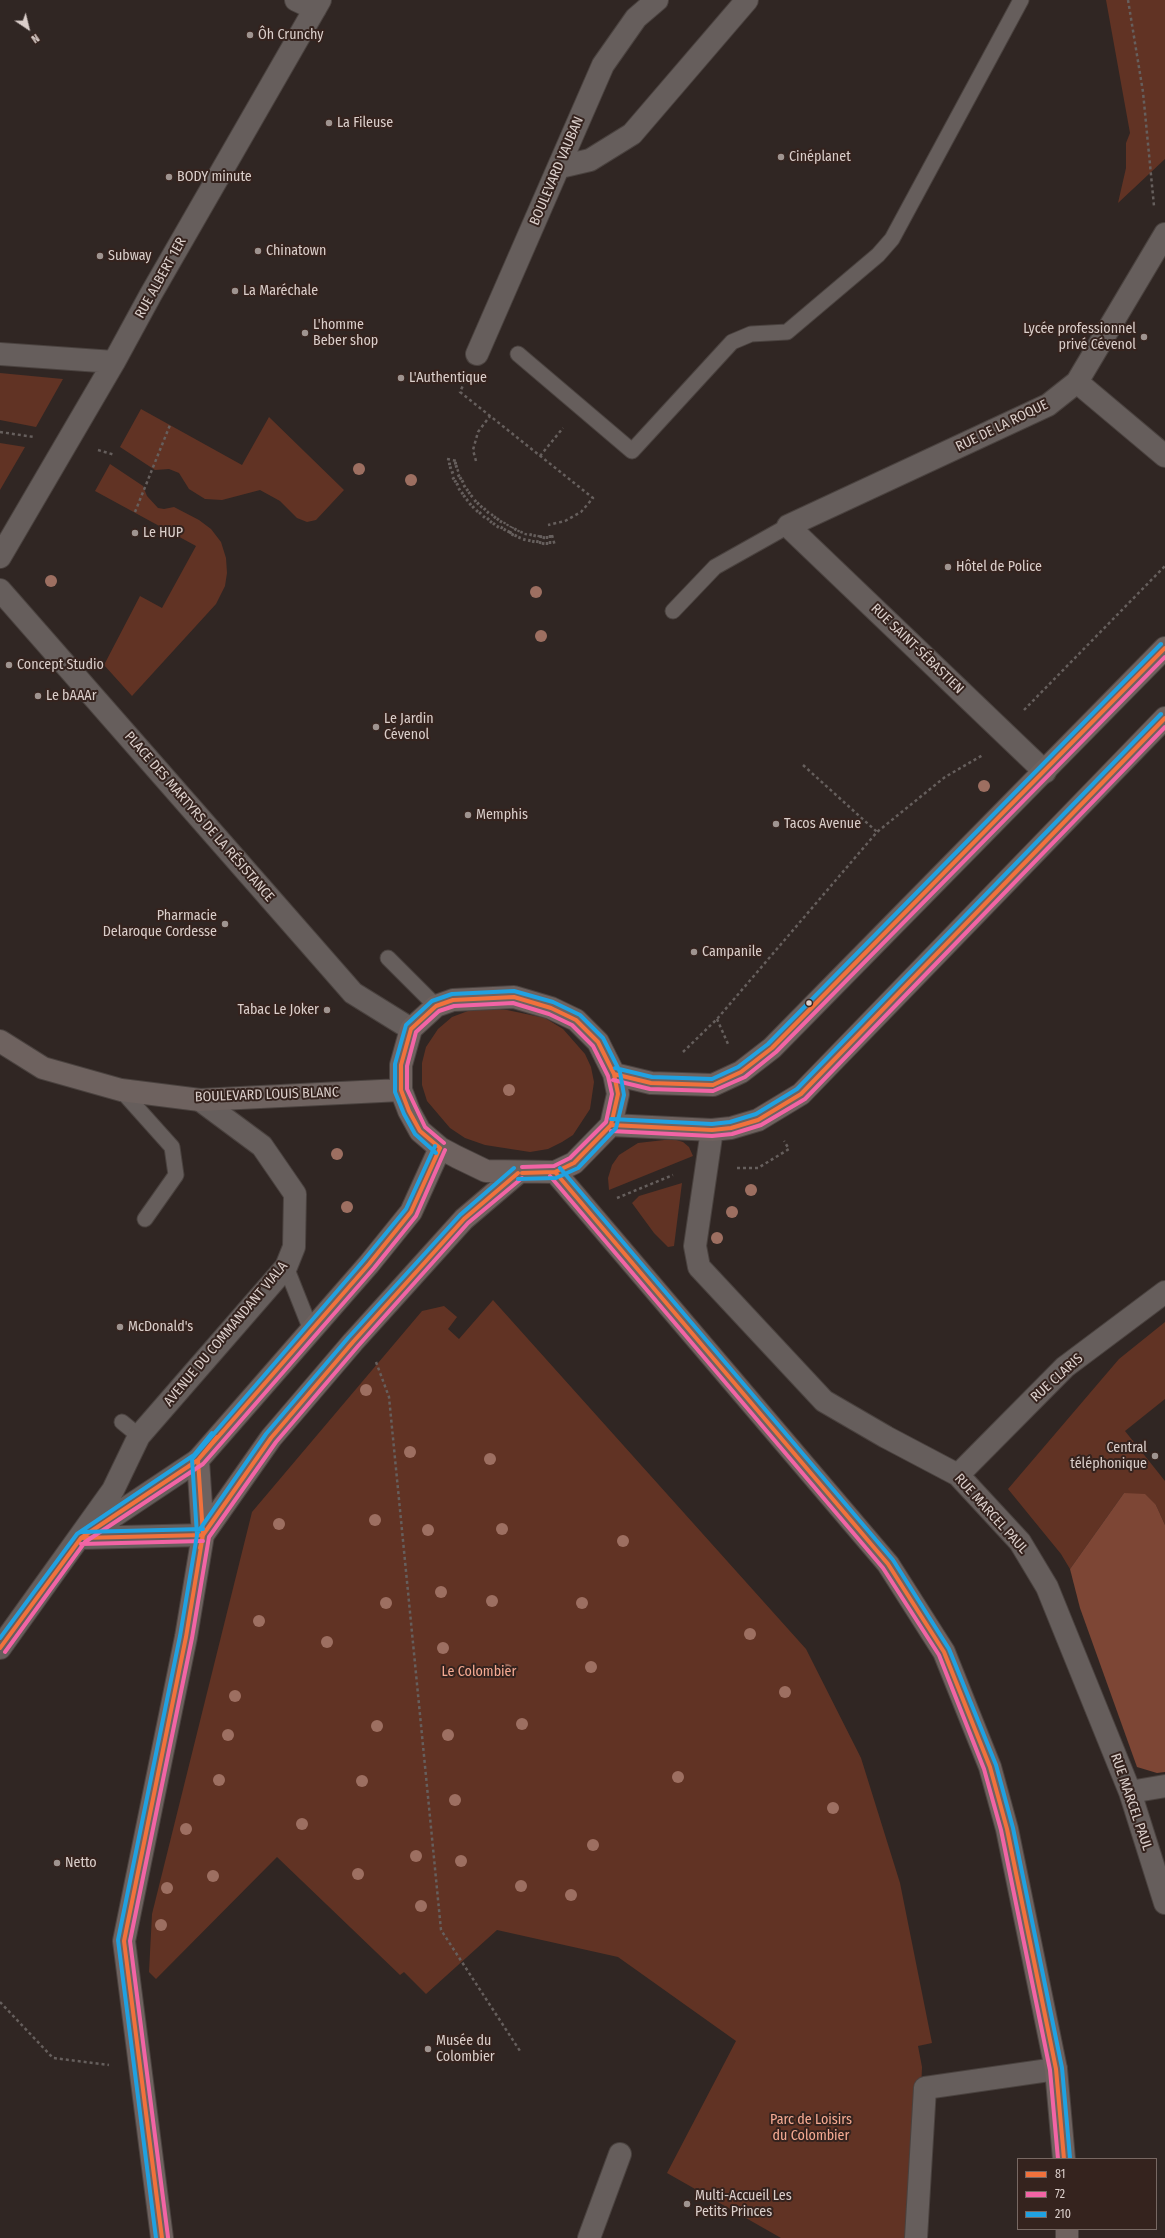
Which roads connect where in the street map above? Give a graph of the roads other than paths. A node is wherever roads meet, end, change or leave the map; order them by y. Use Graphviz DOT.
graph roads {
  1 [pos="657,0"];
  2 [pos="747,0"];
  3 [pos="1021,0"];
  4 [pos="311,3"];
  5 [pos="560,167"];
  6 [pos="1161,240"];
  7 [pos="0,354"];
  8 [pos="477,354"];
  9 [pos="518,354"];
  10 [pos="114,362"];
  11 [pos="1077,382"];
  12 [pos="1165,456"];
  13 [pos="788,526"];
  14 [pos="0,557"];
  15 [pos="0,590"];
  16 [pos="673,611"];
  17 [pos="1165,648"];
  18 [pos="1165,718"];
  19 [pos="1045,772"];
  20 [pos="388,958"];
  21 [pos="436,1006"];
  22 [pos="411,1029"];
  23 [pos="0,1042"];
  24 [pos="614,1074"];
  25 [pos="121,1090"];
  26 [pos="402,1090"];
  27 [pos="200,1100"];
  28 [pos="611,1124"];
  29 [pos="712,1130"];
  30 [pos="440,1148"];
  31 [pos="555,1172"];
  32 [pos="518,1173"];
  33 [pos="145,1219"];
  34 [pos="286,1267"];
  35 [pos="1165,1292"];
  36 [pos="311,1330"];
  37 [pos="122,1422"];
  38 [pos="139,1436"];
  39 [pos="198,1460"];
  40 [pos="958,1475"];
  41 [pos="203,1535"];
  42 [pos="81,1538"];
  43 [pos="0,1648"];
  44 [pos="1165,1786"];
  45 [pos="1130,1792"];
  46 [pos="1165,1903"];
  47 [pos="1056,2070"];
  48 [pos="620,2154"];
  49 [pos="1064,2158"];
  50 [pos="162,2238"];
  51 [pos="588,2238"];
  52 [pos="916,2238"];
  1 -- 5 [label="street, BOULEVARD VAUBAN"];
  2 -- 5 [label="street"];
  3 -- 9 [label="lane"];
  4 -- 10 [label="street, RUE ALBERT 1ER"];
  5 -- 8 [label="street, BOULEVARD VAUBAN"];
  6 -- 11 [label="street, RUE DE LA ROQUE"];
  7 -- 10 [label="street"];
  10 -- 14 [label="street, RUE ALBERT 1ER"];
  11 -- 12 [label="street"];
  11 -- 13 [label="street, RUE DE LA ROQUE"];
  13 -- 16 [label="lane"];
  13 -- 19 [label="street, RUE SAINT-SÉBASTIEN"];
  15 -- 22 [label="street, PLACE DES MARTYRS DE LA RÉSISTANCE"];
  17 -- 19 [label="main road"];
  18 -- 29 [label="main road"];
  19 -- 24 [label="main road"];
  20 -- 21 [label="lane"];
  21 -- 22 [label="main road"];
  21 -- 24 [label="main road"];
  22 -- 26 [label="main road"];
  23 -- 25 [label="main road, BOULEVARD LOUIS BLANC"];
  24 -- 28 [label="main road"];
  25 -- 27 [label="main road, BOULEVARD LOUIS BLANC"];
  25 -- 33 [label="lane"];
  26 -- 27 [label="main road, BOULEVARD LOUIS BLANC"];
  26 -- 30 [label="main road"];
  27 -- 34 [label="street, AVENUE DU COMMANDANT VIALA"];
  28 -- 29 [label="main road"];
  28 -- 31 [label="main road"];
  29 -- 40 [label="street, RUE MARCEL PAUL"];
  30 -- 32 [label="main road"];
  30 -- 36 [label="main road"];
  31 -- 32 [label="main road"];
  31 -- 47 [label="main road"];
  32 -- 41 [label="main road"];
  34 -- 36 [label="lane"];
  34 -- 38 [label="street, AVENUE DU COMMANDANT VIALA"];
  35 -- 40 [label="street, RUE CLARIS"];
  36 -- 39 [label="main road"];
  37 -- 38 [label="lane"];
  38 -- 42 [label="street, AVENUE DU COMMANDANT VIALA"];
  39 -- 41 [label="main road"];
  39 -- 42 [label="street, AVENUE DU COMMANDANT VIALA"];
  40 -- 45 [label="street, RUE MARCEL PAUL"];
  41 -- 42 [label="street"];
  41 -- 50 [label="main road"];
  42 -- 43 [label="street, AVENUE DU COMMANDANT VIALA"];
  44 -- 45 [label="street"];
  45 -- 46 [label="street, RUE MARCEL PAUL"];
  47 -- 49 [label="main road"];
  47 -- 52 [label="street"];
  48 -- 51 [label="street"];
}
